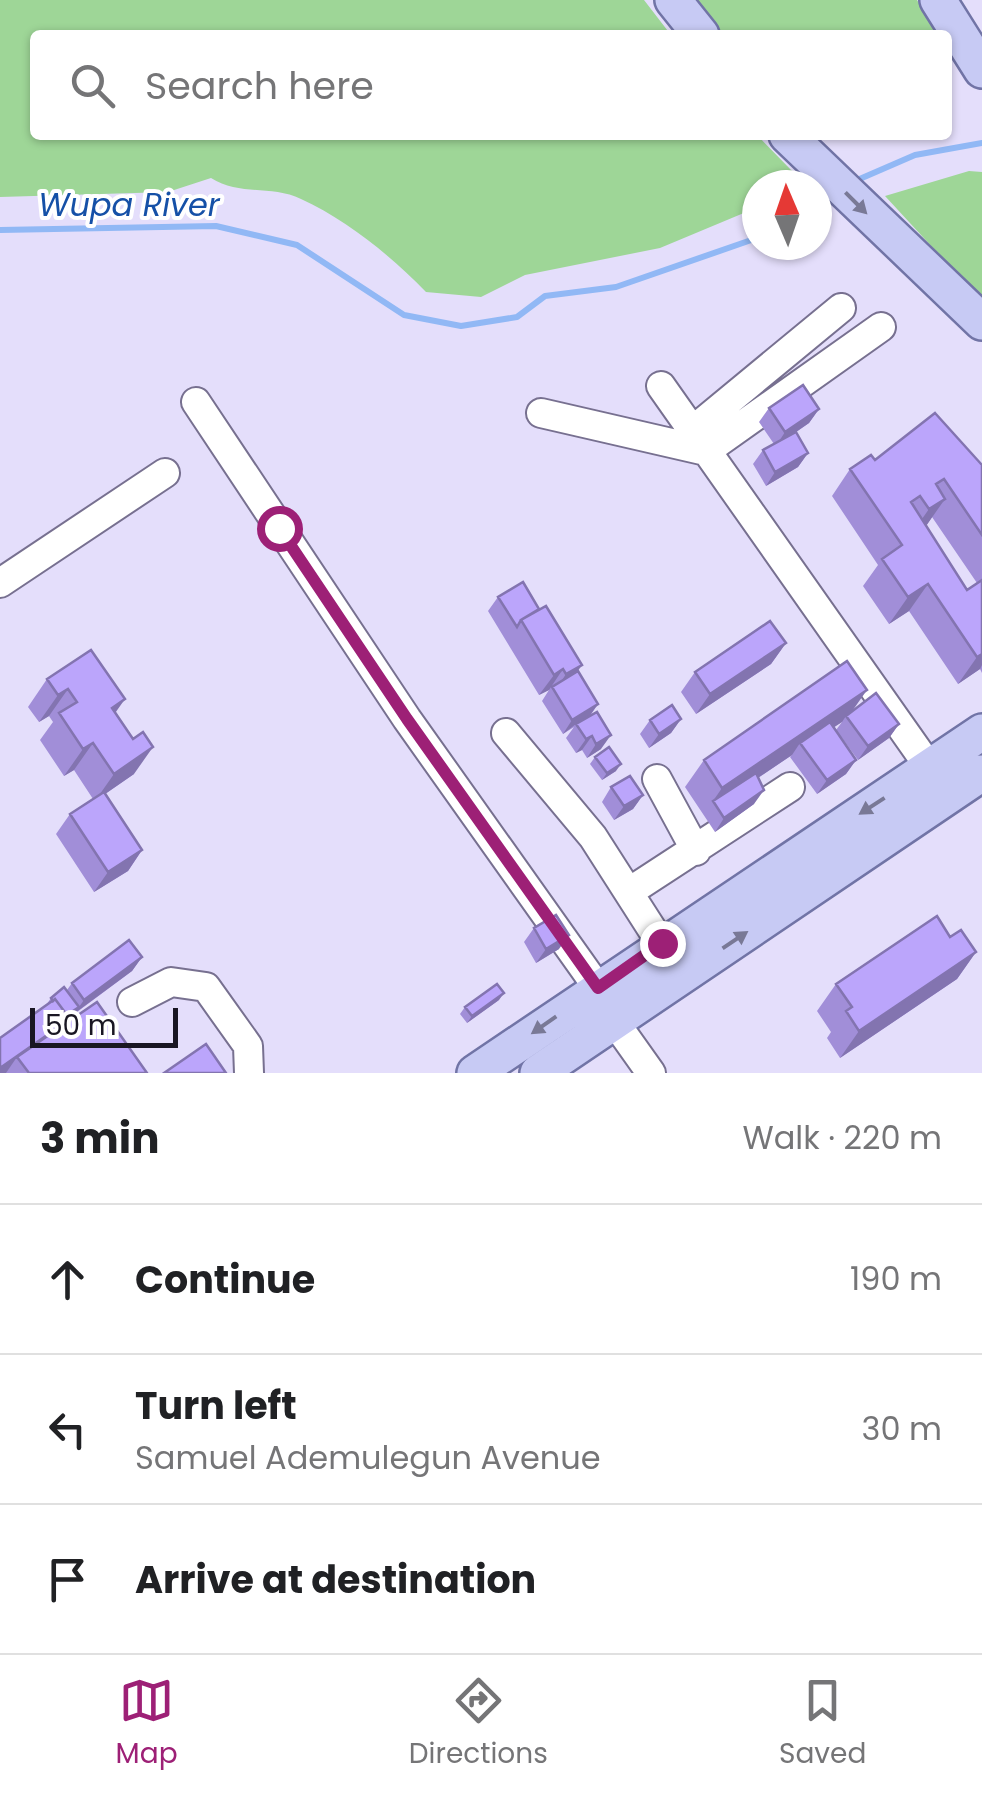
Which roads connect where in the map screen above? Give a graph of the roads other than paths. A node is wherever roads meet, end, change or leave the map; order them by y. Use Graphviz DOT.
graph roads {
  1 [pos="673,0"];
  2 [pos="938,0"];
  3 [pos="698,30"];
  4 [pos="981,67"];
  5 [pos="792,140"];
  6 [pos="841,308"];
  7 [pos="982,322"];
  8 [pos="881,327"];
  9 [pos="661,386"];
  10 [pos="196,402"];
  11 [pos="541,413"];
  12 [pos="699,441"];
  13 [pos="164,474"];
  14 [pos="0,583"];
  15 [pos="982,732"];
  16 [pos="506,733"];
  17 [pos="930,768"];
  18 [pos="982,773"];
  19 [pos="657,779"];
  20 [pos="790,787"];
  21 [pos="696,852"];
  22 [pos="629,892"];
  23 [pos="662,943"];
  24 [pos="681,976"];
  25 [pos="598,988"];
  26 [pos="132,1002"];
  27 [pos="614,1021"];
  28 [pos="248,1073"];
  29 [pos="475,1073"];
  30 [pos="538,1073"];
  31 [pos="651,1073"];
  1 -- 3 [label="main road"];
  2 -- 4 [label="main road"];
  5 -- 7 [label="main road, one-way"];
  6 -- 12 [label="lane"];
  8 -- 12 [label="lane"];
  9 -- 12 [label="lane"];
  10 -- 25 [label="lane"];
  11 -- 12 [label="lane"];
  12 -- 17 [label="lane"];
  13 -- 14 [label="lane"];
  15 -- 17 [label="main road"];
  16 -- 22 [label="lane"];
  17 -- 23 [label="main road, one-way"];
  24 -- 18 [label="main road, one-way"];
  19 -- 21 [label="lane"];
  20 -- 21 [label="lane"];
  21 -- 22 [label="lane"];
  22 -- 23 [label="lane"];
  23 -- 24 [label="lane"];
  23 -- 25 [label="main road"];
  24 -- 27 [label="main road"];
  25 -- 29 [label="main road, one-way"];
  26 -- 28 [label="lane"];
  27 -- 30 [label="main road"];
  27 -- 31 [label="lane"];
}
